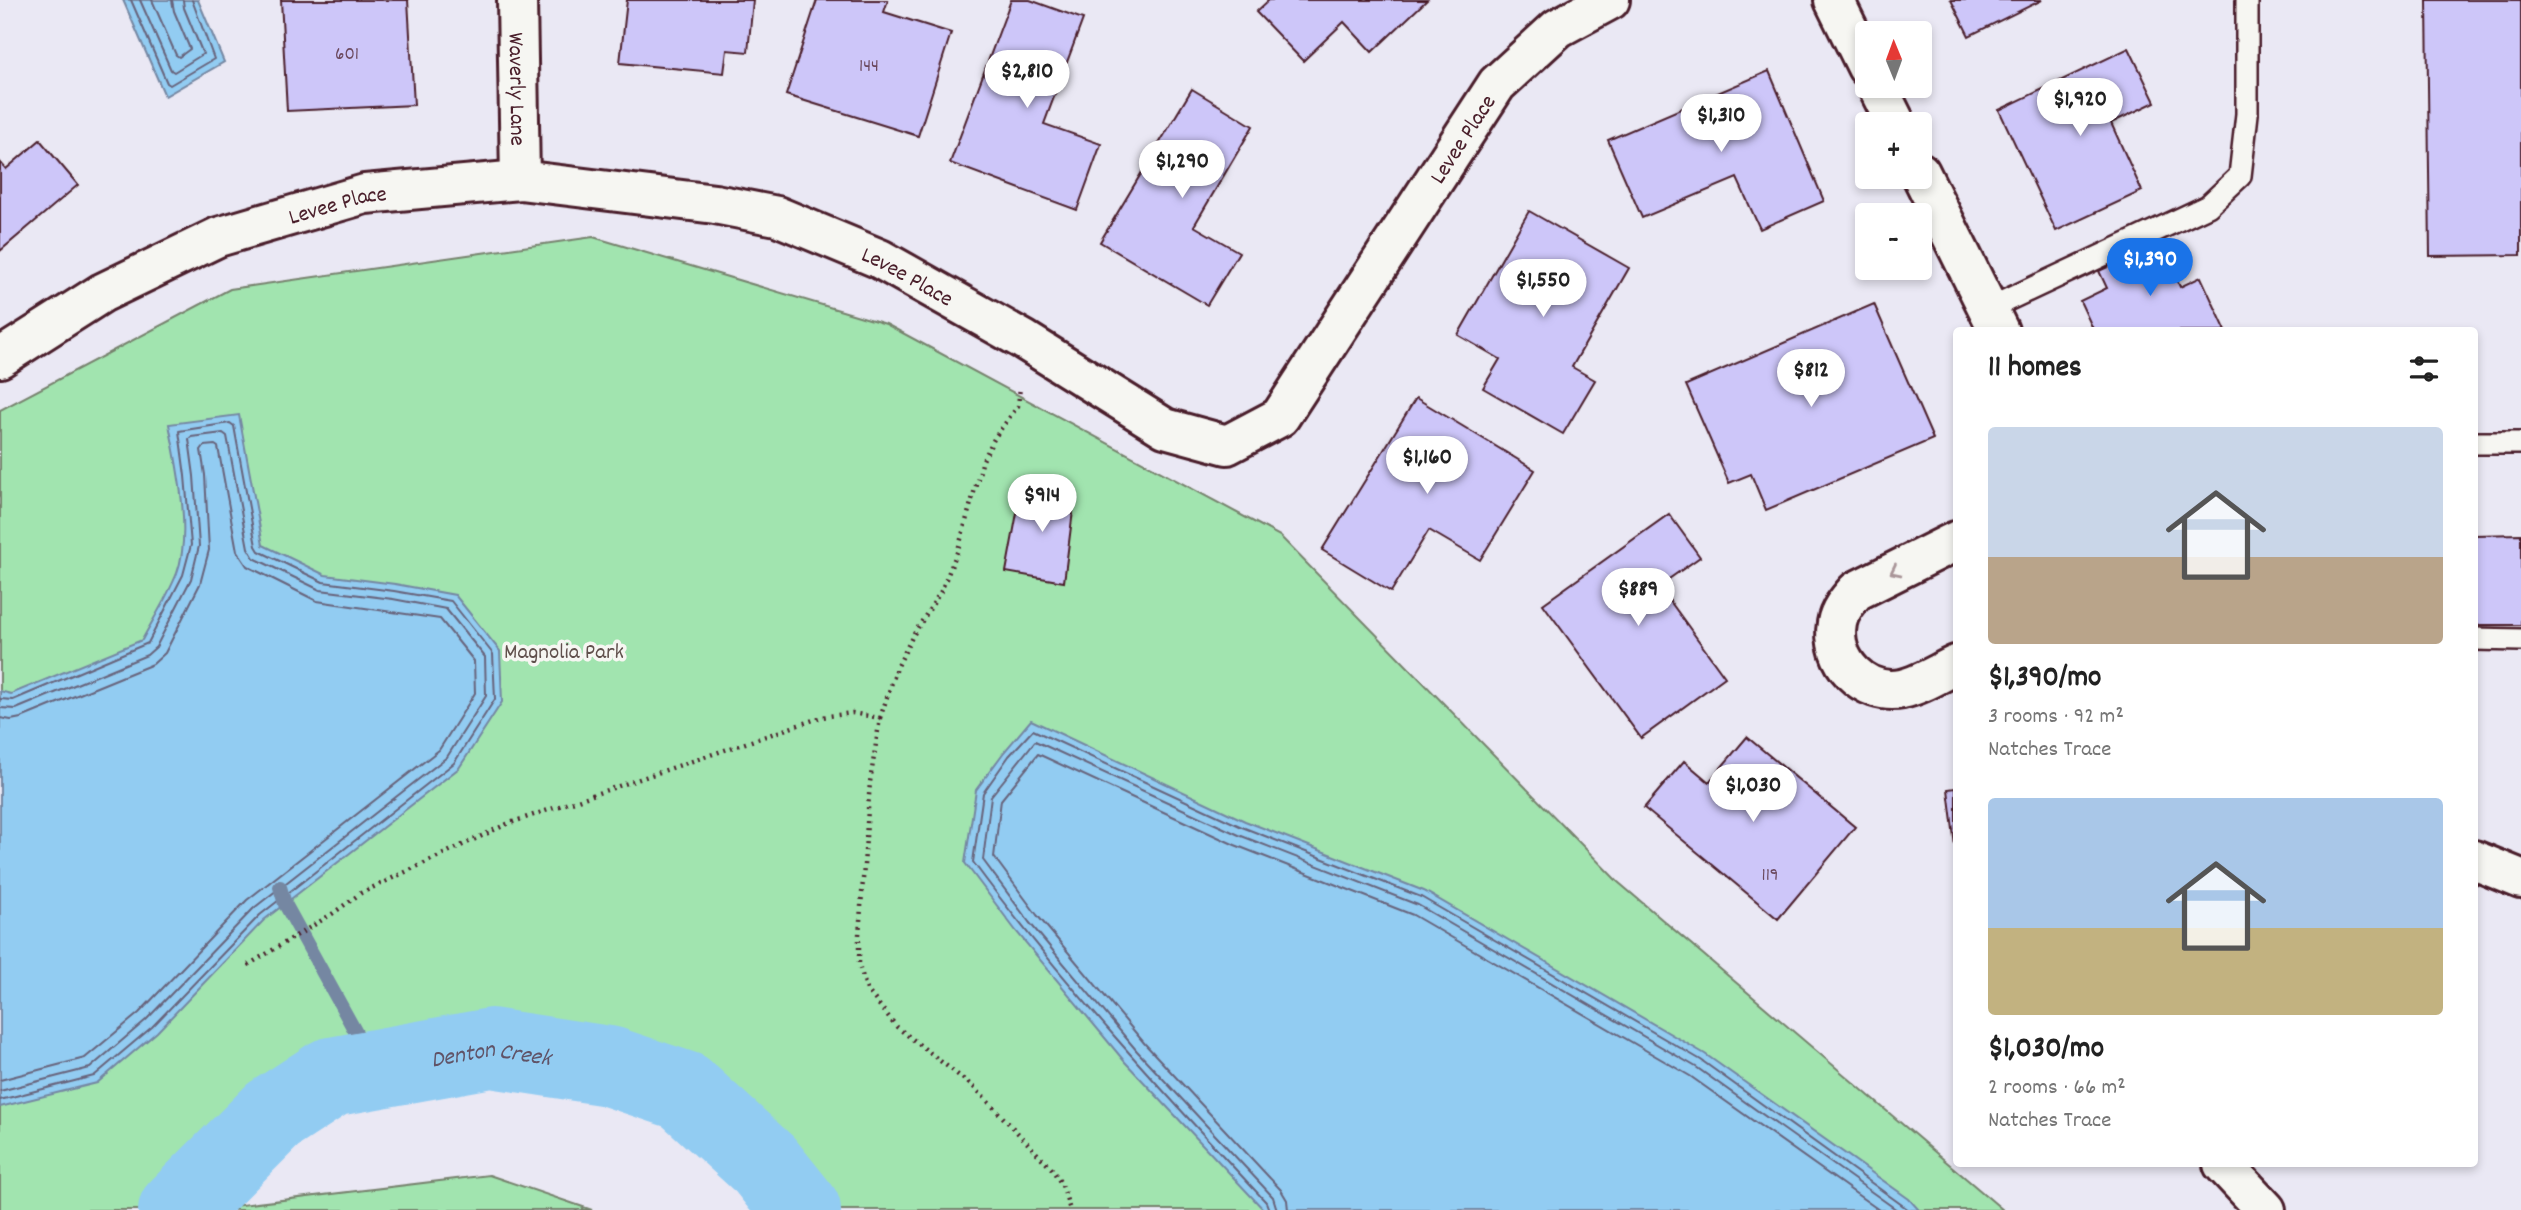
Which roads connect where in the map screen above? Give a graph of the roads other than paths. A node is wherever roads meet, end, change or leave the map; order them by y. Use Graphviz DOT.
graph roads {
  1 [pos="517,0"];
  2 [pos="1610,0"];
  3 [pos="1834,0"];
  4 [pos="2246,0"];
  5 [pos="1855,43"];
  6 [pos="520,180"];
  7 [pos="1928,189"];
  8 [pos="1994,320"];
  9 [pos="0,358"];
  10 [pos="2478,443"];
  11 [pos="2521,443"];
  12 [pos="1953,542"];
  13 [pos="2478,639"];
  14 [pos="2521,640"];
  15 [pos="1953,667"];
  16 [pos="2478,862"];
  17 [pos="2521,879"];
  18 [pos="2226,1167"];
  19 [pos="2266,1210"];
  1 -- 6 [label="street, Waverly Lane"];
  2 -- 6 [label="street, Levee Place"];
  3 -- 5 [label="street"];
  4 -- 8 [label="lane"];
  6 -- 9 [label="street, Levee Place"];
  7 -- 8 [label="street"];
  10 -- 11 [label="lane"];
  12 -- 15 [label="street, one-way"];
  13 -- 14 [label="lane"];
  16 -- 17 [label="street"];
  18 -- 19 [label="street"];
}
